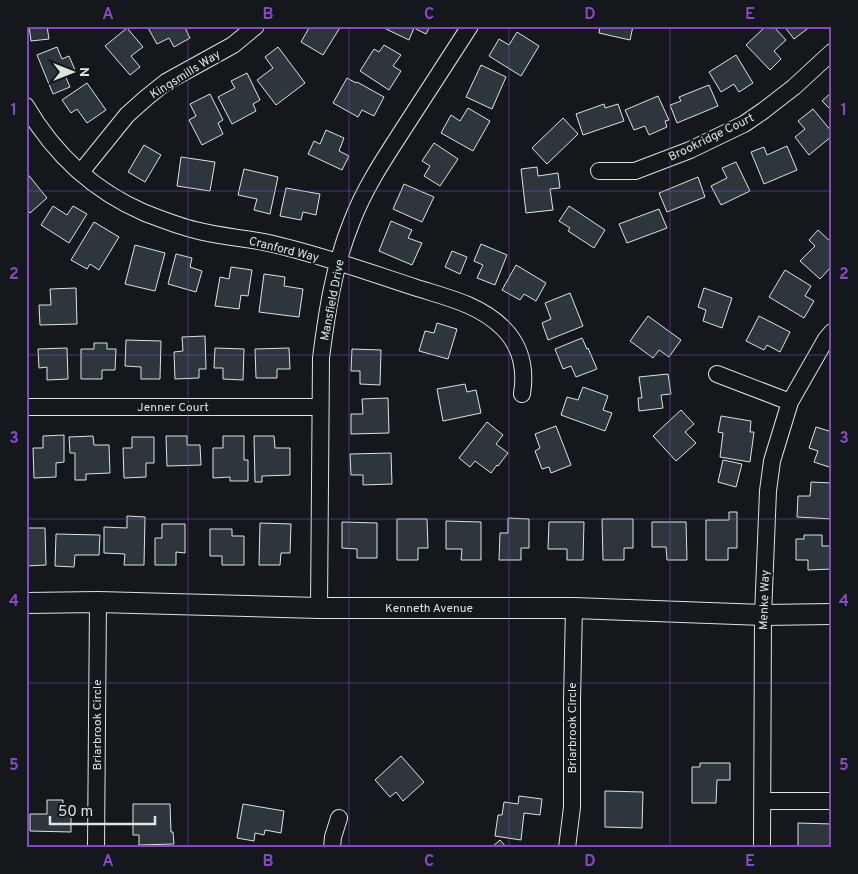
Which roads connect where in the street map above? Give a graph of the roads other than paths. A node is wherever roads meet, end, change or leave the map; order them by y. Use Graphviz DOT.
graph roads {
  1 [pos="256,26"];
  2 [pos="470,26"];
  3 [pos="832,52"];
  4 [pos="26,106"];
  5 [pos="599,171"];
  6 [pos="81,172"];
  7 [pos="338,262"];
  8 [pos="832,332"];
  9 [pos="717,374"];
  10 [pos="522,394"];
  11 [pos="790,402"];
  12 [pos="26,407"];
  13 [pos="320,407"];
  14 [pos="98,602"];
  15 [pos="26,603"];
  16 [pos="319,608"];
  17 [pos="574,608"];
  18 [pos="832,614"];
  19 [pos="763,615"];
  20 [pos="762,801"];
  21 [pos="832,801"];
  22 [pos="339,818"];
  23 [pos="96,848"];
  24 [pos="332,848"];
  25 [pos="567,848"];
  26 [pos="762,848"];
  1 -- 6 [label="street, Kingsmills Way"];
  2 -- 7 [label="street, Mansfield Drive"];
  3 -- 5 [label="street, Brookridge Court"];
  4 -- 6 [label="street, Cranford Way"];
  6 -- 7 [label="street, Cranford Way"];
  7 -- 10 [label="street, Cranford Way"];
  7 -- 13 [label="street, Mansfield Drive"];
  8 -- 11 [label="street, Menke Way"];
  9 -- 11 [label="street"];
  11 -- 19 [label="street, Menke Way"];
  12 -- 13 [label="street, Jenner Court"];
  13 -- 16 [label="street, Mansfield Drive"];
  14 -- 15 [label="main road, Kenneth Avenue"];
  14 -- 16 [label="main road, Kenneth Avenue"];
  14 -- 23 [label="street, Briarbrook Circle"];
  16 -- 17 [label="main road, Kenneth Avenue"];
  17 -- 19 [label="main road, Kenneth Avenue"];
  17 -- 25 [label="street, Briarbrook Circle"];
  18 -- 19 [label="main road, Kenneth Avenue"];
  19 -- 20 [label="street, Menke Way"];
  20 -- 21 [label="street"];
  20 -- 26 [label="street, Menke Way"];
  22 -- 24 [label="street"];
}
